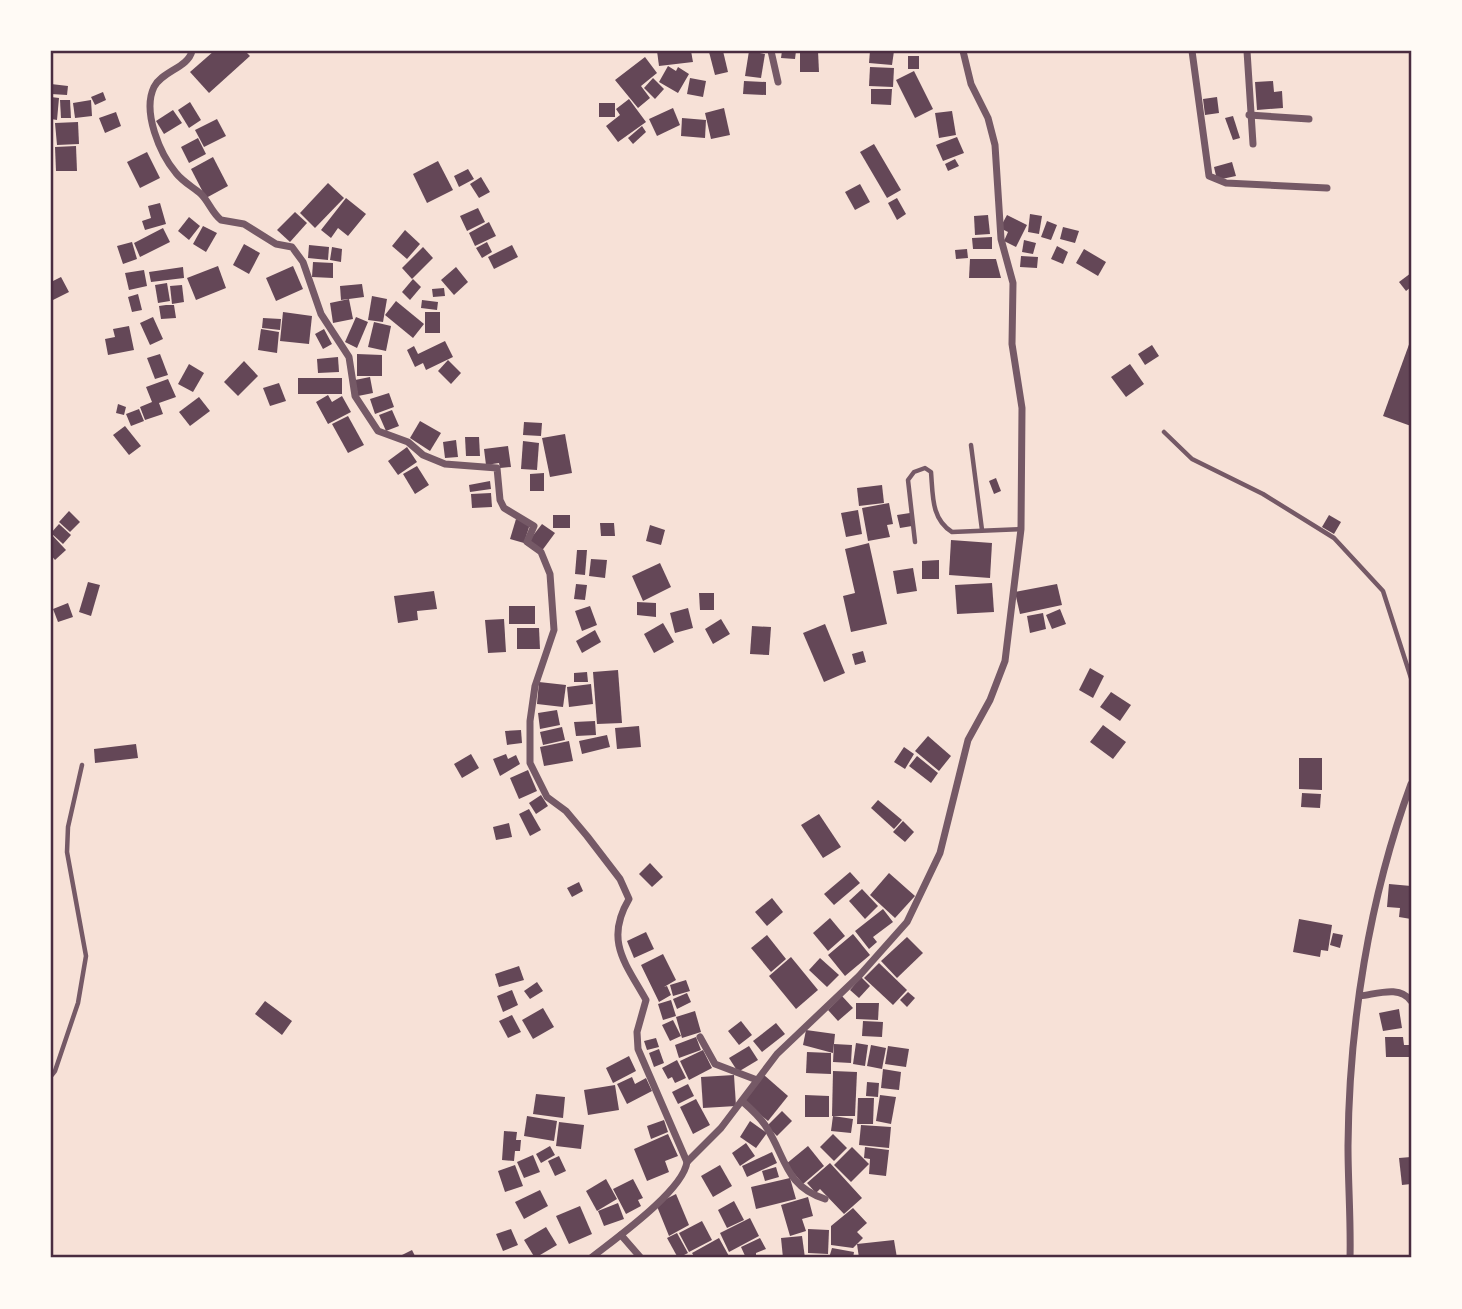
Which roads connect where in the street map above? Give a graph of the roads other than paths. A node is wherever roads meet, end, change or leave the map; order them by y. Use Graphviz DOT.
graph roads {
  1 [pos="192,51"];
  2 [pos="771,51"];
  3 [pos="963,51"];
  4 [pos="1192,51"];
  5 [pos="1247,51"];
  6 [pos="778,82"];
  7 [pos="1249,115"];
  8 [pos="1309,119"];
  9 [pos="1253,144"];
  10 [pos="1327,188"];
  11 [pos="1164,432"];
  12 [pos="971,445"];
  13 [pos="1021,529"];
  14 [pos="982,530"];
  15 [pos="915,541"];
  16 [pos="1411,678"];
  17 [pos="82,765"];
  18 [pos="1411,784"];
  19 [pos="1360,996"];
  20 [pos="1411,1001"];
  21 [pos="700,1037"];
  22 [pos="51,1076"];
  23 [pos="757,1080"];
  24 [pos="741,1101"];
  25 [pos="688,1162"];
  26 [pos="825,1199"];
  27 [pos="621,1235"];
  28 [pos="591,1258"];
  29 [pos="641,1258"];
  30 [pos="1350,1258"];
  1 -- 25 [label="street"];
  2 -- 6 [label="street"];
  3 -- 13 [label="street"];
  4 -- 10 [label="street"];
  5 -- 7 [label="street"];
  7 -- 8 [label="street"];
  7 -- 9 [label="street"];
  11 -- 16 [label="lane"];
  12 -- 14 [label="lane"];
  13 -- 14 [label="lane"];
  13 -- 23 [label="street"];
  14 -- 15 [label="lane"];
  17 -- 22 [label="lane"];
  18 -- 19 [label="street"];
  19 -- 20 [label="street"];
  19 -- 30 [label="street"];
  21 -- 23 [label="street"];
  23 -- 24 [label="street"];
  24 -- 25 [label="street"];
  24 -- 26 [label="street"];
  25 -- 27 [label="street"];
  27 -- 28 [label="street"];
  27 -- 29 [label="street"];
}
